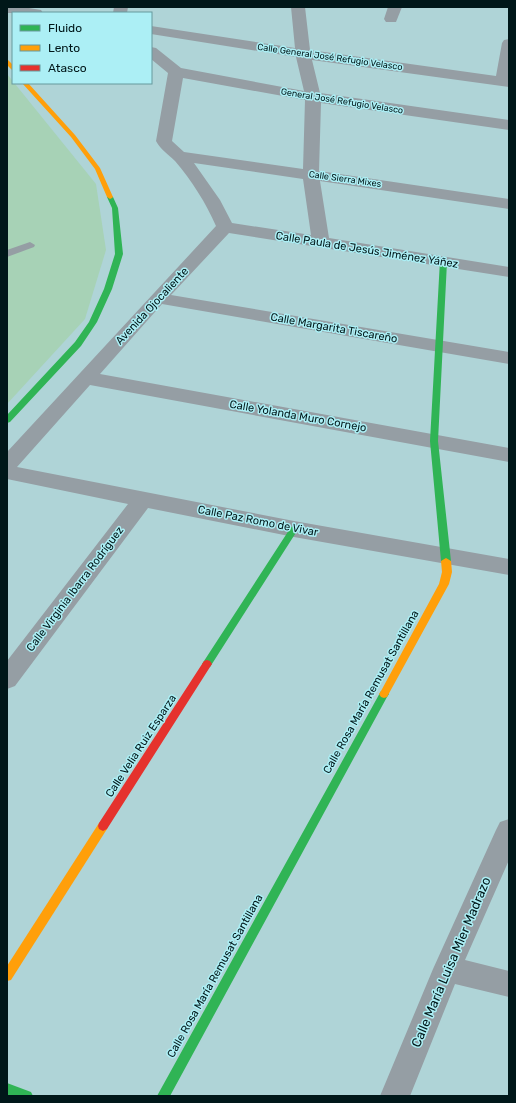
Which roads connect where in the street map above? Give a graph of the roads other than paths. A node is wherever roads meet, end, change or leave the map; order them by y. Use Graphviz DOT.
graph roads {
  1 [pos="298,7"];
  2 [pos="7,9"];
  3 [pos="29,12"];
  4 [pos="152,30"];
  5 [pos="509,43"];
  6 [pos="152,52"];
  7 [pos="303,54"];
  8 [pos="176,72"];
  9 [pos="506,82"];
  10 [pos="26,84"];
  11 [pos="313,97"];
  12 [pos="509,125"];
  13 [pos="180,156"];
  14 [pos="311,174"];
  15 [pos="509,204"];
  16 [pos="225,227"];
  17 [pos="321,242"];
  18 [pos="30,244"];
  19 [pos="7,254"];
  20 [pos="443,262"];
  21 [pos="509,272"];
  22 [pos="158,298"];
  23 [pos="438,346"];
  24 [pos="509,358"];
  25 [pos="86,378"];
  26 [pos="7,420"];
  27 [pos="434,441"];
  28 [pos="509,455"];
  29 [pos="7,465"];
  30 [pos="7,472"];
  31 [pos="142,500"];
  32 [pos="294,529"];
  33 [pos="446,555"];
  34 [pos="509,567"];
  35 [pos="7,679"];
  36 [pos="509,830"];
  37 [pos="446,969"];
  38 [pos="7,976"];
  39 [pos="509,984"];
  40 [pos="7,1089"];
  41 [pos="27,1096"];
  42 [pos="163,1096"];
  43 [pos="395,1096"];
  1 -- 7 [label="street"];
  2 -- 3 [label="street"];
  4 -- 7 [label="street, Calle General José Refugio Velasco"];
  5 -- 9 [label="street"];
  6 -- 8 [label="street"];
  7 -- 9 [label="street, Calle General José Refugio Velasco"];
  7 -- 11 [label="street"];
  8 -- 11 [label="street, General José Refugio Velasco"];
  8 -- 13 [label="street"];
  10 -- 26 [label="street"];
  11 -- 12 [label="street, General José Refugio Velasco"];
  11 -- 14 [label="street"];
  13 -- 14 [label="street, Calle Sierra Mixes"];
  13 -- 16 [label="street"];
  14 -- 15 [label="street, Calle Sierra Mixes"];
  14 -- 17 [label="street"];
  16 -- 17 [label="street, Calle Paula de Jesús Jiménez Yáñez"];
  16 -- 22 [label="street, Avenida Ojocaliente"];
  17 -- 20 [label="street, Calle Paula de Jesús Jiménez Yáñez"];
  18 -- 19 [label="lane"];
  20 -- 21 [label="street, Calle Paula de Jesús Jiménez Yáñez"];
  20 -- 23 [label="street, Calle Rosa María Remusat Santillana"];
  22 -- 23 [label="street, Calle Margarita Tiscareño"];
  22 -- 25 [label="street, Avenida Ojocaliente"];
  23 -- 24 [label="street, Calle Margarita Tiscareño"];
  23 -- 27 [label="street, Calle Rosa María Remusat Santillana"];
  25 -- 27 [label="street, Calle Yolanda Muro Cornejo"];
  25 -- 29 [label="street, Avenida Ojocaliente"];
  27 -- 28 [label="street, Calle Yolanda Muro Cornejo"];
  27 -- 33 [label="street, Calle Rosa María Remusat Santillana"];
  30 -- 31 [label="street, Calle Paz Romo de Vivar"];
  31 -- 32 [label="street, Calle Paz Romo de Vivar"];
  31 -- 35 [label="street, Calle Virginia Ibarra Rodríguez"];
  32 -- 33 [label="street, Calle Paz Romo de Vivar"];
  32 -- 38 [label="street, Calle Velia Ruiz Esparza"];
  33 -- 34 [label="street, Calle Paz Romo de Vivar"];
  33 -- 42 [label="street, Calle Rosa María Remusat Santillana"];
  36 -- 37 [label="street, Calle María Luisa Mier Madrazo"];
  37 -- 39 [label="street"];
  37 -- 43 [label="street, Calle María Luisa Mier Madrazo"];
  40 -- 41 [label="street"];
}
